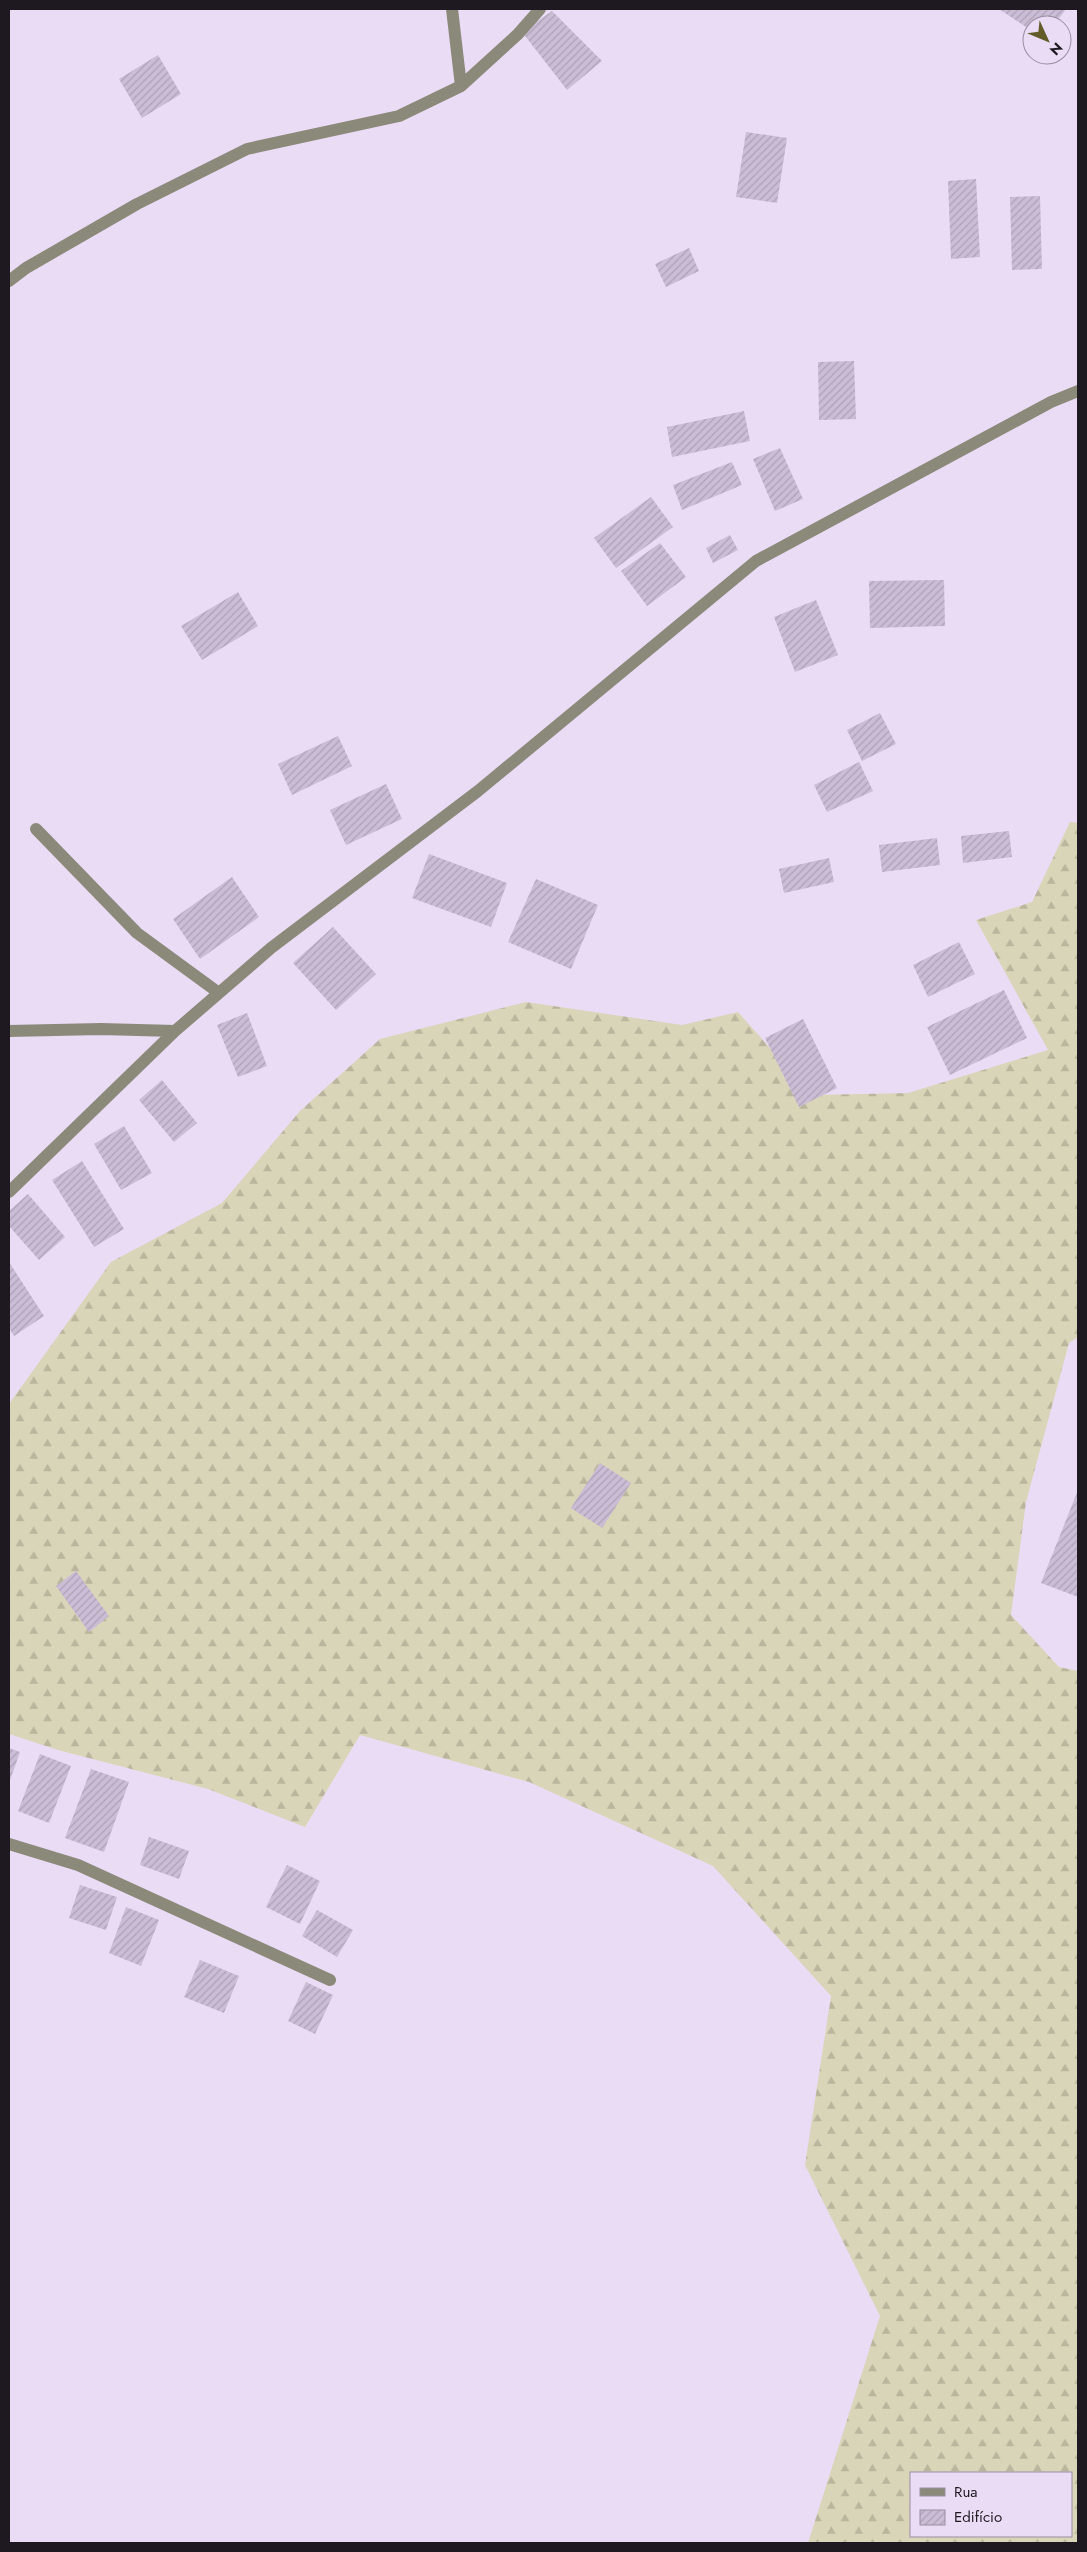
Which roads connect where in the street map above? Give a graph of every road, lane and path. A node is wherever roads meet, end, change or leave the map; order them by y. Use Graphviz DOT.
graph roads {
  1 [pos="452,9"];
  2 [pos="540,9"];
  3 [pos="461,86"];
  4 [pos="9,281"];
  5 [pos="1078,391"];
  6 [pos="36,829"];
  7 [pos="219,993"];
  8 [pos="9,1031"];
  9 [pos="175,1031"];
  10 [pos="9,1192"];
  11 [pos="9,1844"];
  12 [pos="330,1980"];
  1 -- 3 [label="street"];
  2 -- 3 [label="street"];
  3 -- 4 [label="street"];
  5 -- 7 [label="street"];
  6 -- 7 [label="street"];
  7 -- 9 [label="street"];
  8 -- 9 [label="street"];
  9 -- 10 [label="street"];
  11 -- 12 [label="street"];
}
